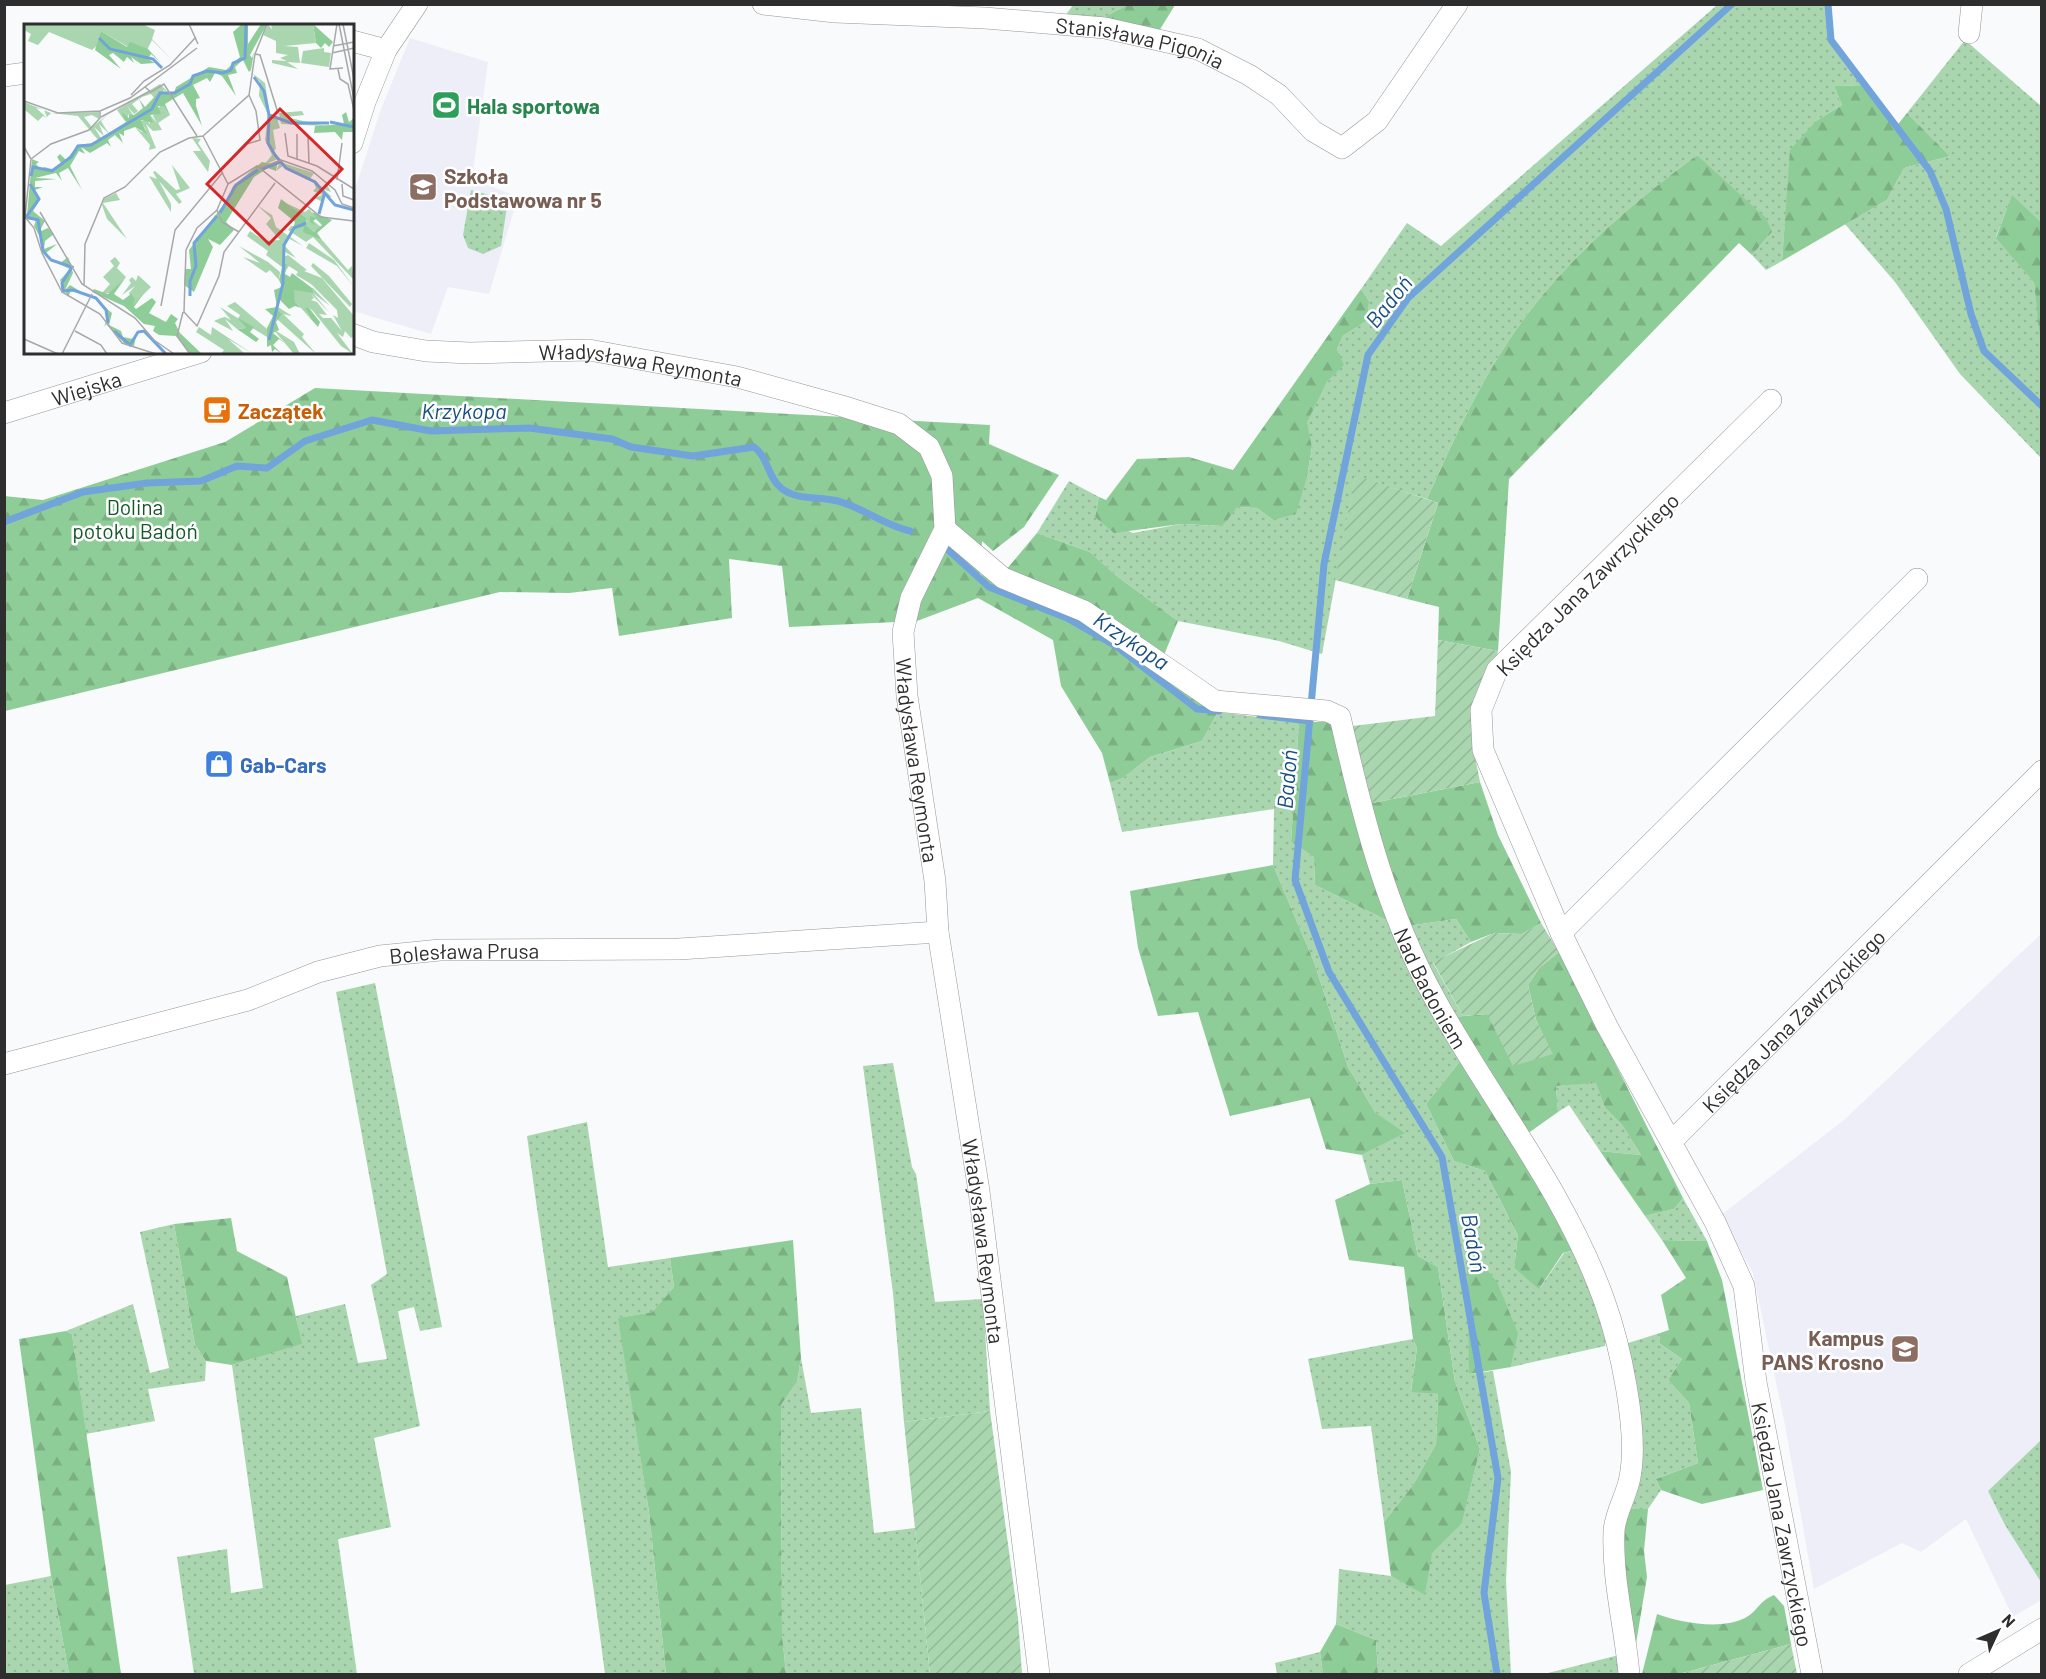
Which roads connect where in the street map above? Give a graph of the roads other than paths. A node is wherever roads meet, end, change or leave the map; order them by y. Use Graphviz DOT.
graph roads {
  1 [pos="417,4"];
  2 [pos="763,4"];
  3 [pos="1457,4"];
  4 [pos="1972,4"];
  5 [pos="1969,33"];
  6 [pos="354,42"];
  7 [pos="386,50"];
  8 [pos="24,73"];
  9 [pos="4,76"];
  10 [pos="354,136"];
  11 [pos="354,335"];
  12 [pos="195,354"];
  13 [pos="1771,400"];
  14 [pos="4,414"];
  15 [pos="945,529"];
  16 [pos="1917,579"];
  17 [pos="2042,771"];
  18 [pos="938,932"];
  19 [pos="1561,933"];
  20 [pos="4,1064"];
  21 [pos="1672,1142"];
  22 [pos="2042,1629"];
  23 [pos="1039,1674"];
  24 [pos="1629,1674"];
  25 [pos="1812,1674"];
  26 [pos="1969,1674"];
  1 -- 7 [label="street"];
  2 -- 3 [label="street, Stanisława Pigonia"];
  4 -- 5 [label="street"];
  6 -- 7 [label="street"];
  7 -- 10 [label="street"];
  8 -- 9 [label="street"];
  11 -- 15 [label="street, Władysława Reymonta"];
  12 -- 14 [label="street, Wiejska"];
  13 -- 19 [label="street, Księdza Jana Zawrzyckiego"];
  15 -- 18 [label="street, Władysława Reymonta"];
  15 -- 24 [label="street, Nad Badoniem"];
  16 -- 19 [label="street"];
  17 -- 21 [label="street, Księdza Jana Zawrzyckiego"];
  18 -- 20 [label="street, Bolesława Prusa"];
  18 -- 23 [label="street, Władysława Reymonta"];
  19 -- 21 [label="street, Księdza Jana Zawrzyckiego"];
  21 -- 25 [label="street, Księdza Jana Zawrzyckiego"];
  22 -- 26 [label="street"];
}
